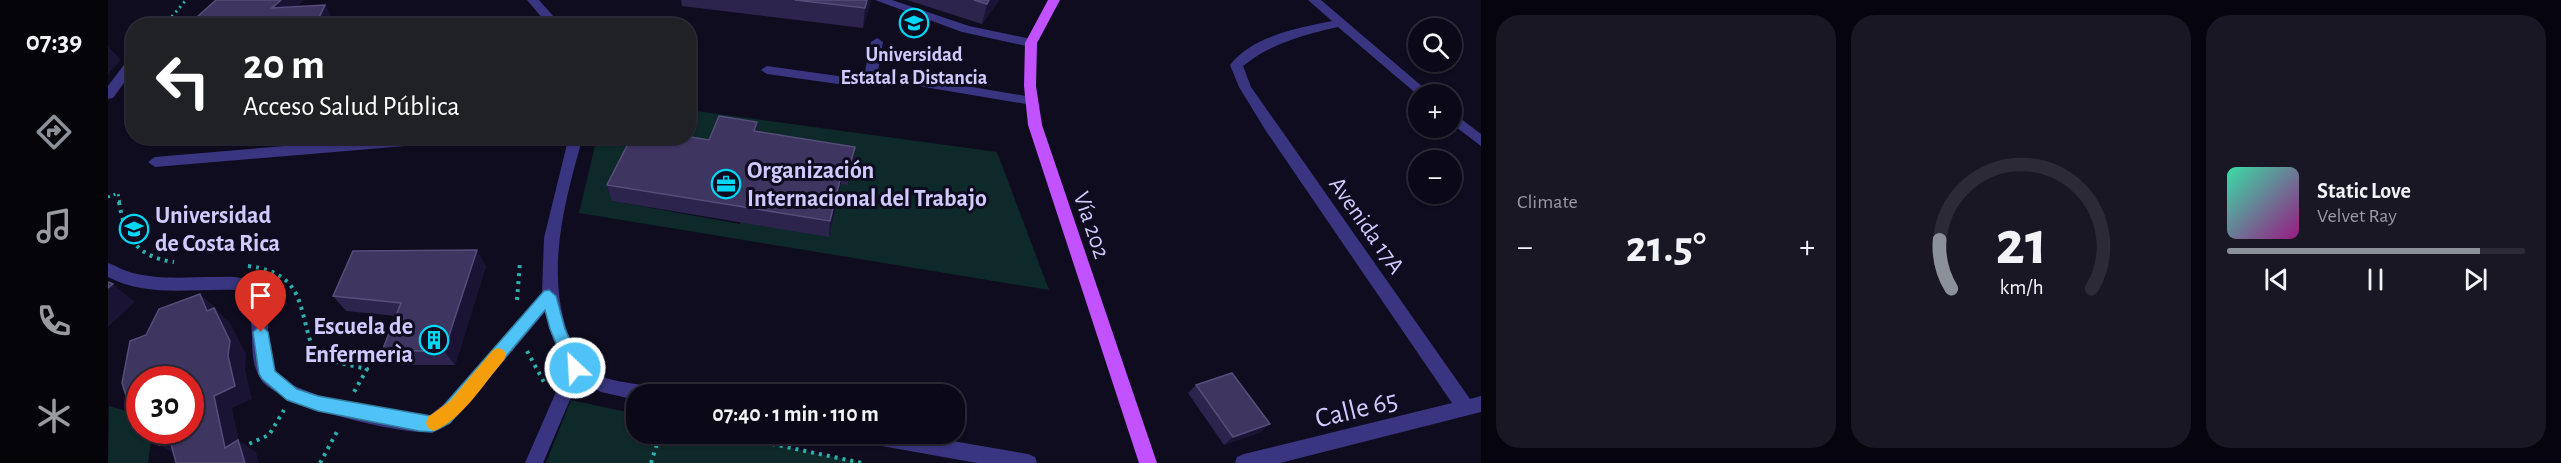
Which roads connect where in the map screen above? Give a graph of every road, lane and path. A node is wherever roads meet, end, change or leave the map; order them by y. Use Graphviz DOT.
graph roads {
  1 [pos="186,0"];
  2 [pos="533,0"];
  3 [pos="881,0"];
  4 [pos="1054,0"];
  5 [pos="1314,0"];
  6 [pos="171,18"];
  7 [pos="549,18"];
  8 [pos="1339,23"];
  9 [pos="877,42"];
  10 [pos="1031,43"];
  11 [pos="766,70"];
  12 [pos="126,71"];
  13 [pos="871,74"];
  14 [pos="1413,84"];
  15 [pos="108,95"];
  16 [pos="1032,101"];
  17 [pos="1462,125"];
  18 [pos="1481,141"];
  19 [pos="370,144"];
  20 [pos="574,144"];
  21 [pos="155,162"];
  22 [pos="108,196"];
  23 [pos="182,262"];
  24 [pos="520,262"];
  25 [pos="236,265"];
  26 [pos="108,269"];
  27 [pos="549,296"];
  28 [pos="517,312"];
  29 [pos="575,368"];
  30 [pos="626,390"];
  31 [pos="364,396"];
  32 [pos="1474,406"];
  33 [pos="284,410"];
  34 [pos="341,425"];
  35 [pos="657,444"];
  36 [pos="772,444"];
  37 [pos="921,444"];
  38 [pos="237,449"];
  39 [pos="320,463"];
  40 [pos="534,463"];
  41 [pos="651,463"];
  42 [pos="862,463"];
  43 [pos="1028,463"];
  44 [pos="1148,463"];
  45 [pos="1244,463"];
  1 -- 6 [label="path"];
  2 -- 7 [label="street"];
  3 -- 10 [label="street"];
  4 -- 10 [label="main road, Vía 202"];
  5 -- 8 [label="street"];
  8 -- 14 [label="street"];
  8 -- 32 [label="street, Avenida 17A"];
  9 -- 13 [label="street"];
  10 -- 16 [label="main road, Vía 202"];
  11 -- 13 [label="street"];
  12 -- 15 [label="street"];
  13 -- 16 [label="street"];
  16 -- 44 [label="main road, Vía 202"];
  17 -- 18 [label="street"];
  19 -- 21 [label="street"];
  20 -- 27 [label="street"];
  22 -- 23 [label="path"];
  24 -- 28 [label="path"];
  25 -- 31 [label="path"];
  26 -- 27 [label="street"];
  27 -- 29 [label="street"];
  29 -- 30 [label="street"];
  29 -- 40 [label="street"];
  32 -- 45 [label="street, Calle 65"];
  33 -- 38 [label="path"];
  34 -- 39 [label="path"];
  35 -- 41 [label="path"];
  36 -- 42 [label="path"];
  37 -- 43 [label="street"];
}
